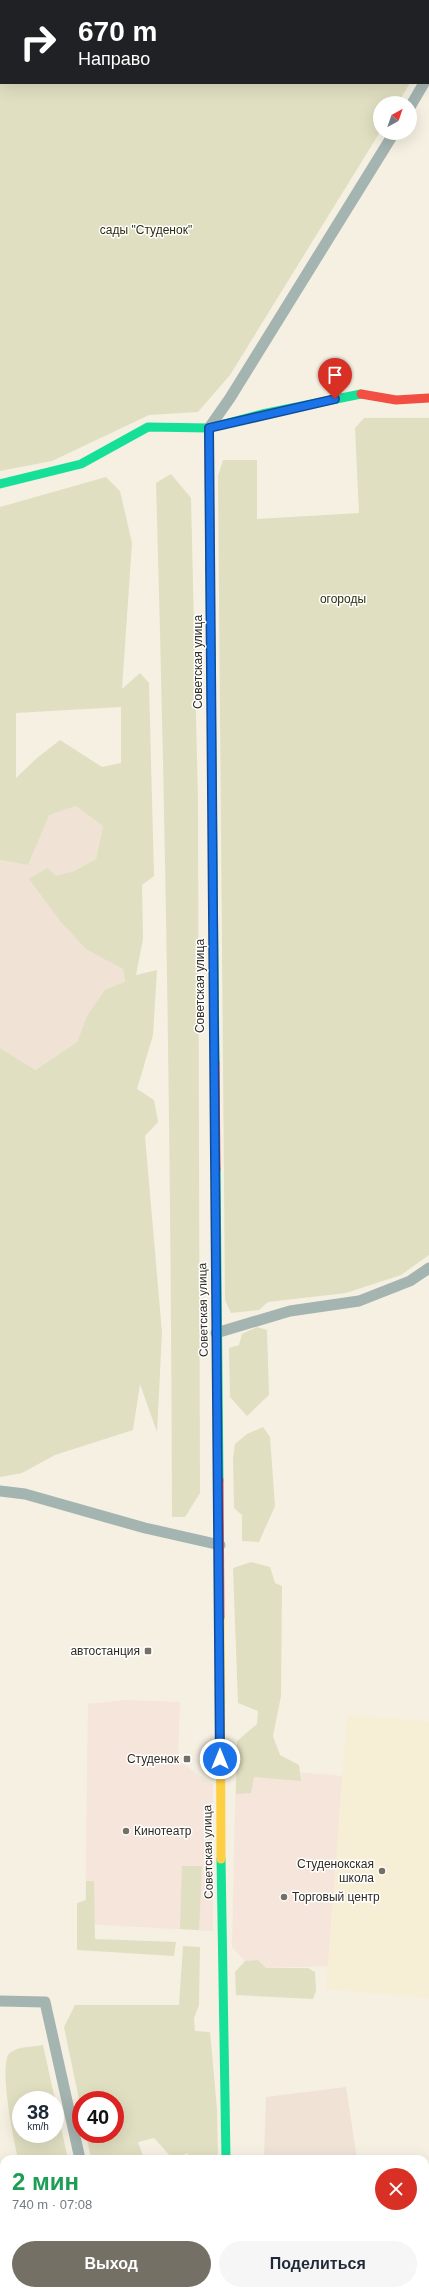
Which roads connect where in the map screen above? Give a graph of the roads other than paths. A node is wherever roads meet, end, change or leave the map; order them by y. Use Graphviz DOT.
graph roads {
  1 [pos="423,84"];
  2 [pos="416,96"];
  3 [pos="390,140"];
  4 [pos="429,398"];
  5 [pos="209,428"];
  6 [pos="0,484"];
  7 [pos="429,1268"];
  8 [pos="216,1333"];
  9 [pos="0,1491"];
  10 [pos="220,1545"];
  11 [pos="0,2001"];
  12 [pos="79,2155"];
  13 [pos="226,2155"];
  1 -- 2 [label="street"];
  3 -- 5 [label="street"];
  4 -- 5 [label="street"];
  5 -- 6 [label="street"];
  5 -- 8 [label="street, Советская улица"];
  7 -- 8 [label="street"];
  8 -- 10 [label="street, Советская улица"];
  9 -- 10 [label="street"];
  10 -- 13 [label="street, Советская улица"];
  11 -- 12 [label="street"];
}
